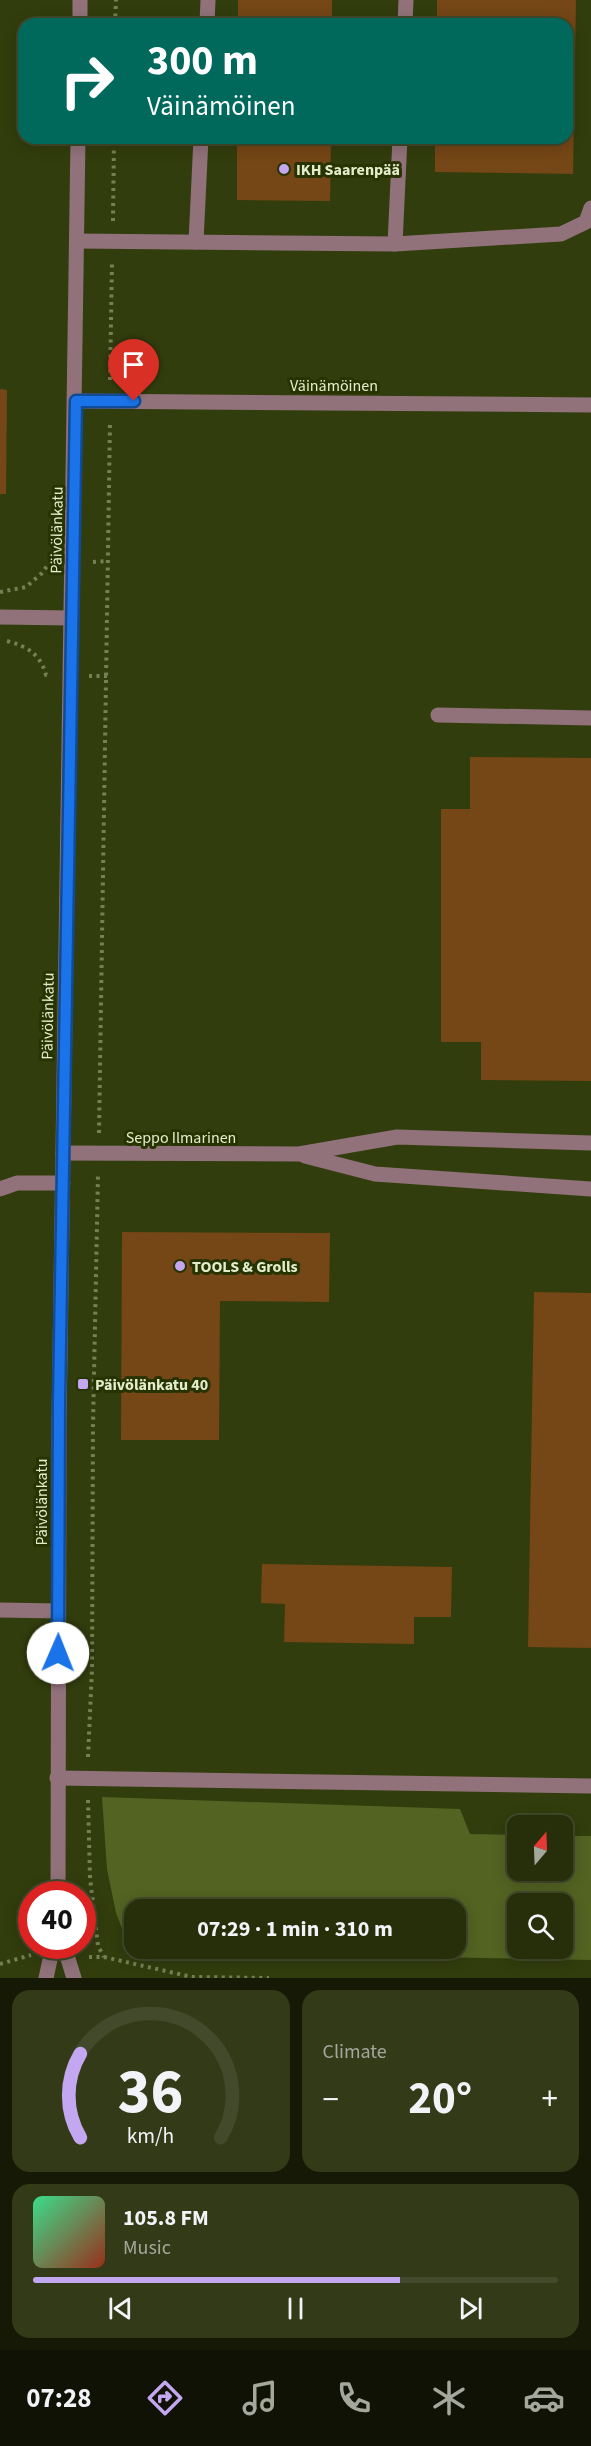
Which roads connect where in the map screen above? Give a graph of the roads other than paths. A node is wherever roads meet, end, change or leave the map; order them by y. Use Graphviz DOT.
graph roads {
  1 [pos="80,0"];
  2 [pos="208,0"];
  3 [pos="406,0"];
  4 [pos="80,18"];
  5 [pos="207,18"];
  6 [pos="405,18"];
  7 [pos="78,144"];
  8 [pos="201,144"];
  9 [pos="400,144"];
  10 [pos="591,208"];
  11 [pos="77,242"];
  12 [pos="196,242"];
  13 [pos="395,244"];
  14 [pos="76,401"];
  15 [pos="591,405"];
  16 [pos="0,617"];
  17 [pos="72,618"];
  18 [pos="438,715"];
  19 [pos="591,718"];
  20 [pos="591,1143"];
  21 [pos="63,1153"];
  22 [pos="299,1154"];
  23 [pos="63,1183"];
  24 [pos="0,1189"];
  25 [pos="591,1189"];
  26 [pos="0,1610"];
  27 [pos="58,1611"];
  28 [pos="57,1778"];
  29 [pos="591,1786"];
  30 [pos="58,1881"];
  31 [pos="50,1959"];
  32 [pos="69,1959"];
  33 [pos="46,1978"];
  34 [pos="74,1978"];
  1 -- 4 [label="street"];
  2 -- 5 [label="street"];
  3 -- 6 [label="street"];
  7 -- 11 [label="street, Päivölänkatu"];
  8 -- 12 [label="street"];
  9 -- 13 [label="street"];
  10 -- 13 [label="street"];
  11 -- 12 [label="street"];
  11 -- 14 [label="street, Päivölänkatu"];
  12 -- 13 [label="street"];
  14 -- 15 [label="street, Väinämöinen"];
  14 -- 17 [label="street, Päivölänkatu"];
  16 -- 17 [label="street"];
  17 -- 21 [label="street, Päivölänkatu"];
  18 -- 19 [label="street"];
  20 -- 22 [label="street"];
  21 -- 22 [label="street, Seppo Ilmarinen"];
  21 -- 23 [label="street, Päivölänkatu"];
  22 -- 25 [label="street"];
  23 -- 24 [label="street"];
  23 -- 27 [label="street, Päivölänkatu"];
  26 -- 27 [label="street"];
  27 -- 28 [label="street, Päivölänkatu"];
  28 -- 29 [label="street"];
  28 -- 30 [label="street, Päivölänkatu"];
  31 -- 33 [label="street"];
  32 -- 34 [label="street"];
}
